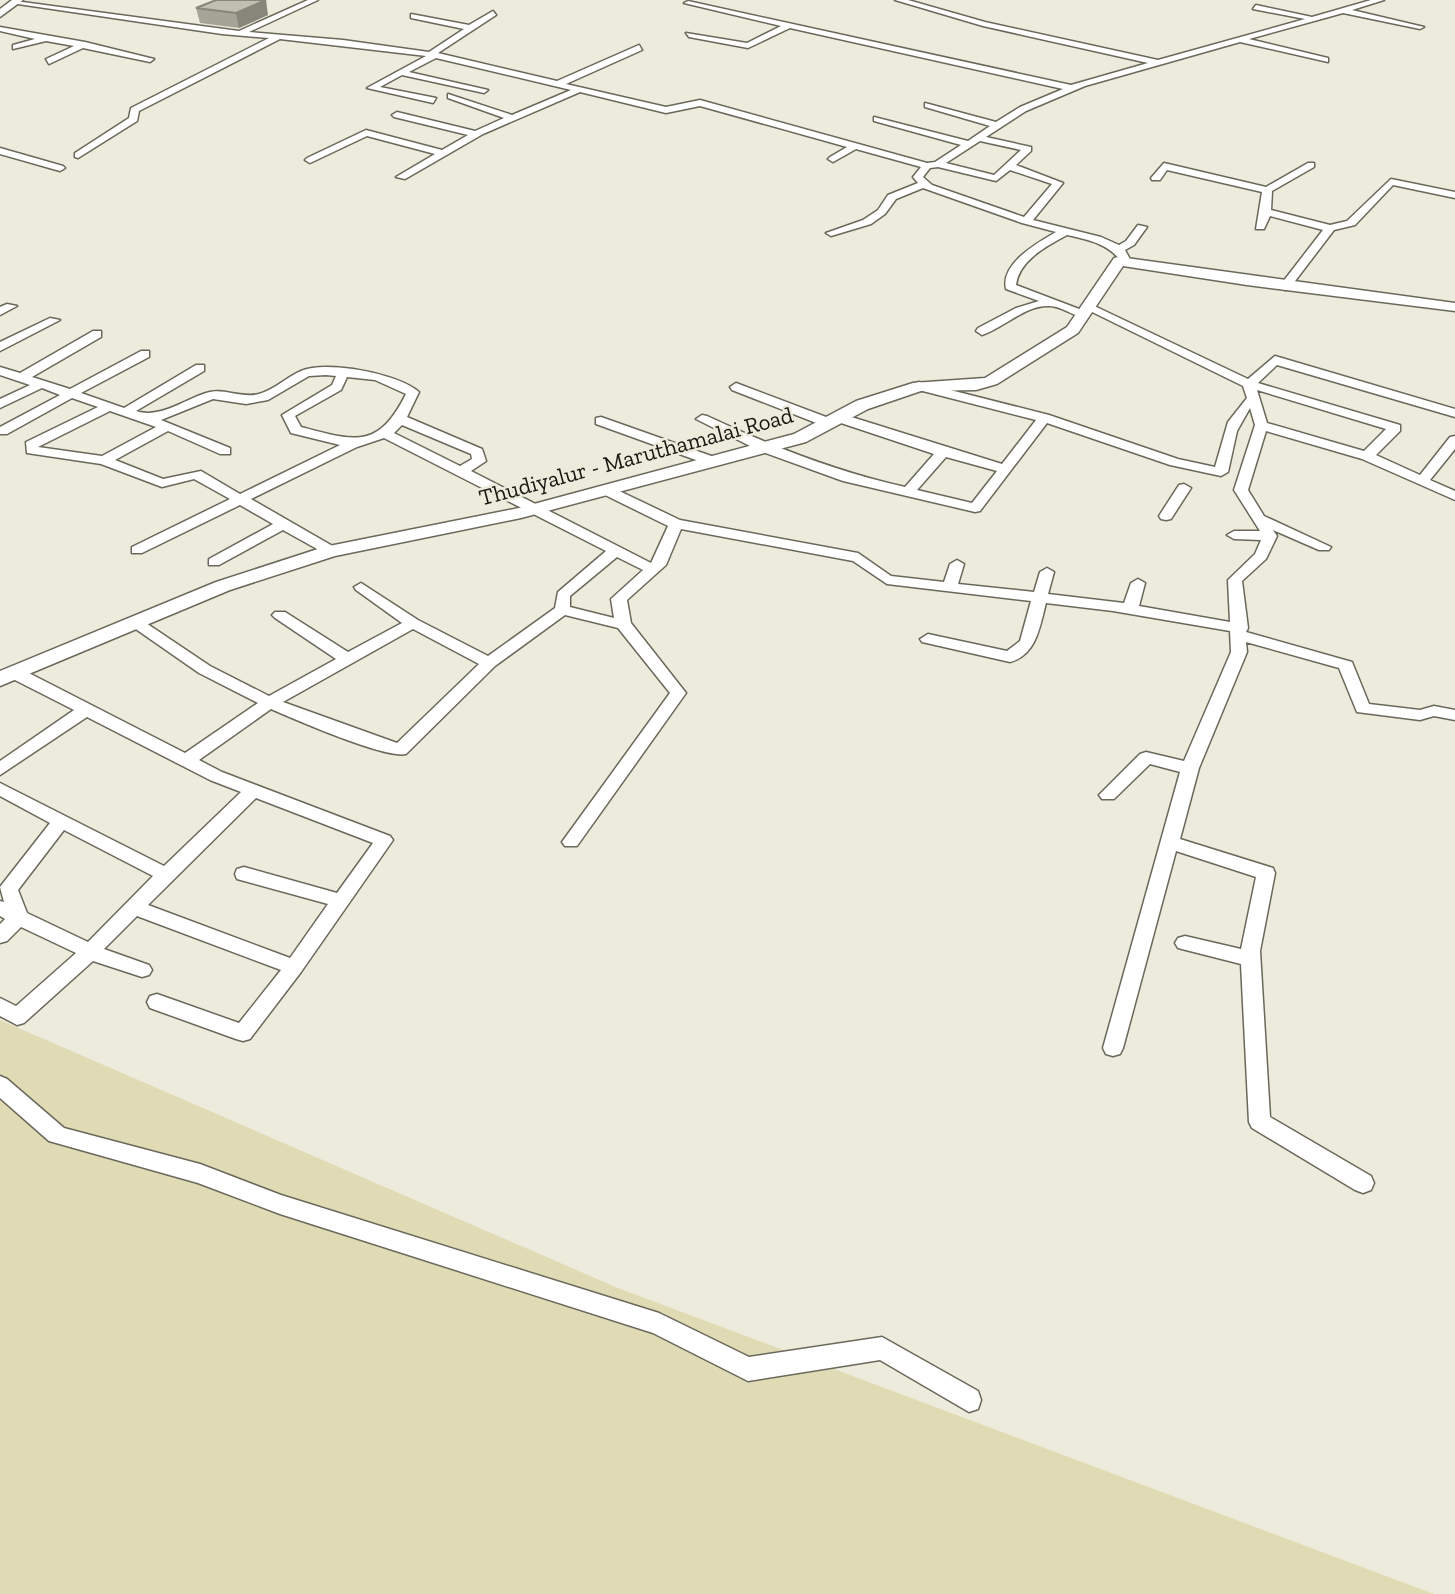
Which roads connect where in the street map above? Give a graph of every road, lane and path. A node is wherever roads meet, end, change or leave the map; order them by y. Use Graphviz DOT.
graph roads {
  1 [pos="314,0"];
  2 [pos="900,0"];
  3 [pos="1343,0"];
  4 [pos="1380,0"];
  5 [pos="16,1"];
  6 [pos="688,2"];
  7 [pos="1364,4"];
  8 [pos="1256,7"];
  9 [pos="1340,11"];
  10 [pos="493,13"];
  11 [pos="0,14"];
  12 [pos="414,16"];
  13 [pos="1312,18"];
  14 [pos="792,24"];
  15 [pos="1420,27"];
  16 [pos="471,28"];
  17 [pos="0,29"];
  18 [pos="239,33"];
  19 [pos="1265,33"];
  20 [pos="689,35"];
  21 [pos="50,37"];
  22 [pos="278,37"];
  23 [pos="1288,39"];
  24 [pos="1241,40"];
  25 [pos="1299,43"];
  26 [pos="85,44"];
  27 [pos="16,47"];
  28 [pos="639,48"];
  29 [pos="1334,52"];
  30 [pos="433,55"];
  31 [pos="150,59"];
  32 [pos="1325,60"];
  33 [pos="49,61"];
  34 [pos="1156,62"];
  35 [pos="404,73"];
  36 [pos="558,84"];
  37 [pos="1071,88"];
  38 [pos="484,90"];
  39 [pos="578,90"];
  40 [pos="451,96"];
  41 [pos="433,100"];
  42 [pos="928,104"];
  43 [pos="397,115"];
  44 [pos="512,118"];
  45 [pos="877,119"];
  46 [pos="998,126"];
  47 [pos="477,134"];
  48 [pos="979,138"];
  49 [pos="856,145"];
  50 [pos="969,145"];
  51 [pos="0,151"];
  52 [pos="440,152"];
  53 [pos="78,155"];
  54 [pos="833,159"];
  55 [pos="310,160"];
  56 [pos="933,165"];
  57 [pos="1311,165"];
  58 [pos="1011,167"];
  59 [pos="60,168"];
  60 [pos="401,177"];
  61 [pos="1156,178"];
  62 [pos="924,184"];
  63 [pos="1267,190"];
  64 [pos="1455,195"];
  65 [pos="1266,212"];
  66 [pos="1026,220"];
  67 [pos="1142,227"];
  68 [pos="1260,227"];
  69 [pos="1330,228"];
  70 [pos="1066,230"];
  71 [pos="831,233"];
  72 [pos="1123,255"];
  73 [pos="1285,286"];
  74 [pos="1046,303"];
  75 [pos="1455,307"];
  76 [pos="1086,310"];
  77 [pos="54,320"];
  78 [pos="982,331"];
  79 [pos="97,334"];
  80 [pos="0,347"];
  81 [pos="145,354"];
  82 [pos="200,368"];
  83 [pos="0,371"];
  84 [pos="344,373"];
  85 [pos="22,378"];
  86 [pos="41,384"];
  87 [pos="919,386"];
  88 [pos="736,387"];
  89 [pos="1251,391"];
  90 [pos="73,395"];
  91 [pos="0,404"];
  92 [pos="109,407"];
  93 [pos="126,412"];
  94 [pos="1455,413"];
  95 [pos="1044,418"];
  96 [pos="400,419"];
  97 [pos="702,419"];
  98 [pos="149,420"];
  99 [pos="834,420"];
  100 [pos="601,421"];
  101 [pos="1261,425"];
  102 [pos="167,426"];
  103 [pos="2,431"];
  104 [pos="386,434"];
  105 [pos="1455,440"];
  106 [pos="352,444"];
  107 [pos="765,448"];
  108 [pos="225,451"];
  109 [pos="943,452"];
  110 [pos="1367,456"];
  111 [pos="104,460"];
  112 [pos="712,461"];
  113 [pos="1004,469"];
  114 [pos="461,471"];
  115 [pos="1423,480"];
  116 [pos="1184,488"];
  117 [pos="606,491"];
  118 [pos="908,492"];
  119 [pos="1455,496"];
  120 [pos="238,498"];
  121 [pos="537,509"];
  122 [pos="1166,516"];
  123 [pos="1258,518"];
  124 [pos="283,524"];
  125 [pos="676,524"];
  126 [pos="1234,535"];
  127 [pos="1270,536"];
  128 [pos="1324,547"];
  129 [pos="136,550"];
  130 [pos="331,551"];
  131 [pos="614,552"];
  132 [pos="214,562"];
  133 [pos="957,564"];
  134 [pos="652,569"];
  135 [pos="1047,572"];
  136 [pos="1138,583"];
  137 [pos="361,587"];
  138 [pos="949,589"];
  139 [pos="1040,596"];
  140 [pos="1130,609"];
  141 [pos="562,610"];
  142 [pos="280,615"];
  143 [pos="135,622"];
  144 [pos="414,623"];
  145 [pos="624,625"];
  146 [pos="1240,631"];
  147 [pos="928,639"];
  148 [pos="347,659"];
  149 [pos="489,663"];
  150 [pos="8,676"];
  151 [pos="272,701"];
  152 [pos="86,710"];
  153 [pos="1455,715"];
  154 [pos="186,761"];
  155 [pos="1190,768"];
  156 [pos="0,769"];
  157 [pos="0,789"];
  158 [pos="253,790"];
  159 [pos="1108,795"];
  160 [pos="61,821"];
  161 [pos="571,842"];
  162 [pos="1170,842"];
  163 [pos="244,874"];
  164 [pos="166,875"];
  165 [pos="341,901"];
  166 [pos="134,907"];
  167 [pos="0,908"];
  168 [pos="19,917"];
  169 [pos="0,936"];
  170 [pos="1185,943"];
  171 [pos="90,952"];
  172 [pos="1251,959"];
  173 [pos="294,967"];
  174 [pos="142,970"];
  175 [pos="157,1002"];
  176 [pos="0,1006"];
  177 [pos="1113,1048"];
  178 [pos="0,1085"];
  179 [pos="1363,1183"];
  180 [pos="969,1400"];
  1 -- 18 [label="street"];
  2 -- 34 [label="street"];
  3 -- 7 [label="street"];
  4 -- 7 [label="street"];
  5 -- 11 [label="main road"];
  5 -- 18 [label="street"];
  6 -- 14 [label="street"];
  7 -- 9 [label="street"];
  8 -- 13 [label="street"];
  9 -- 13 [label="street"];
  9 -- 15 [label="street"];
  10 -- 16 [label="street"];
  12 -- 16 [label="street"];
  13 -- 19 [label="street"];
  14 -- 20 [label="street"];
  14 -- 37 [label="street"];
  16 -- 30 [label="street"];
  17 -- 21 [label="street"];
  18 -- 22 [label="street"];
  19 -- 23 [label="street"];
  19 -- 24 [label="street"];
  21 -- 26 [label="street"];
  21 -- 27 [label="street"];
  22 -- 30 [label="street"];
  22 -- 53 [label="street"];
  24 -- 32 [label="street"];
  24 -- 34 [label="street"];
  25 -- 29 [label="street"];
  26 -- 31 [label="street"];
  26 -- 33 [label="street"];
  28 -- 36 [label="street"];
  30 -- 35 [label="street"];
  30 -- 36 [label="street"];
  34 -- 37 [label="street"];
  35 -- 38 [label="street"];
  35 -- 41 [label="street"];
  36 -- 39 [label="street"];
  37 -- 46 [label="street"];
  39 -- 44 [label="street"];
  39 -- 49 [label="street"];
  40 -- 44 [label="street"];
  42 -- 46 [label="street"];
  43 -- 47 [label="street"];
  44 -- 47 [label="street"];
  45 -- 50 [label="street"];
  46 -- 48 [label="street"];
  47 -- 52 [label="street"];
  48 -- 50 [label="street"];
  48 -- 58 [label="street"];
  49 -- 54 [label="street"];
  49 -- 56 [label="street"];
  50 -- 56 [label="street"];
  51 -- 59 [label="street"];
  52 -- 55 [label="street"];
  52 -- 60 [label="street"];
  56 -- 58 [label="street"];
  56 -- 62 [label="street"];
  57 -- 63 [label="street"];
  58 -- 66 [label="street"];
  61 -- 63 [label="street"];
  62 -- 66 [label="street"];
  62 -- 71 [label="street"];
  63 -- 65 [label="street"];
  64 -- 69 [label="street"];
  65 -- 68 [label="street"];
  65 -- 69 [label="street"];
  66 -- 70 [label="street"];
  67 -- 72 [label="street"];
  69 -- 73 [label="street"];
  70 -- 72 [label="street"];
  70 -- 74 [label="street"];
  72 -- 73 [label="main road"];
  72 -- 76 [label="main road, Thudiyalur - Maruthamalai Road"];
  73 -- 75 [label="main road"];
  74 -- 76 [label="street"];
  74 -- 78 [label="street"];
  76 -- 87 [label="main road, Thudiyalur - Maruthamalai Road"];
  76 -- 89 [label="street"];
  77 -- 80 [label="street"];
  79 -- 85 [label="street"];
  81 -- 90 [label="street"];
  82 -- 93 [label="street"];
  83 -- 85 [label="street"];
  84 -- 96 [label="street"];
  84 -- 98 [label="street"];
  84 -- 106 [label="street"];
  85 -- 86 [label="street"];
  86 -- 90 [label="street"];
  86 -- 91 [label="street"];
  87 -- 95 [label="street"];
  87 -- 99 [label="main road, Thudiyalur - Maruthamalai Road"];
  88 -- 99 [label="street"];
  89 -- 94 [label="street"];
  89 -- 95 [label="street"];
  89 -- 101 [label="street"];
  89 -- 110 [label="street"];
  90 -- 92 [label="street"];
  90 -- 103 [label="street"];
  92 -- 93 [label="street"];
  92 -- 111 [label="street"];
  93 -- 98 [label="street"];
  95 -- 113 [label="street"];
  96 -- 104 [label="street"];
  96 -- 114 [label="street"];
  97 -- 107 [label="street"];
  98 -- 102 [label="street"];
  99 -- 107 [label="main road, Thudiyalur - Maruthamalai Road"];
  99 -- 109 [label="street"];
  100 -- 112 [label="street"];
  101 -- 110 [label="street"];
  101 -- 123 [label="street"];
  102 -- 108 [label="street"];
  102 -- 111 [label="street"];
  104 -- 106 [label="street"];
  104 -- 114 [label="street"];
  105 -- 115 [label="street"];
  106 -- 120 [label="street"];
  107 -- 112 [label="main road, Thudiyalur - Maruthamalai Road"];
  107 -- 118 [label="street"];
  109 -- 113 [label="street"];
  109 -- 118 [label="street"];
  110 -- 115 [label="street"];
  111 -- 120 [label="street"];
  112 -- 117 [label="main road, Thudiyalur - Maruthamalai Road"];
  113 -- 118 [label="street"];
  114 -- 121 [label="street"];
  115 -- 119 [label="street"];
  116 -- 122 [label="street"];
  117 -- 121 [label="main road, Thudiyalur - Maruthamalai Road"];
  117 -- 125 [label="street"];
  120 -- 124 [label="street"];
  120 -- 129 [label="street"];
  121 -- 130 [label="main road, Thudiyalur - Maruthamalai Road"];
  121 -- 131 [label="street"];
  123 -- 127 [label="street"];
  123 -- 128 [label="street"];
  124 -- 130 [label="street"];
  124 -- 132 [label="street"];
  125 -- 134 [label="street"];
  125 -- 138 [label="street"];
  126 -- 127 [label="street"];
  127 -- 146 [label="street"];
  130 -- 143 [label="main road, Thudiyalur - Maruthamalai Road"];
  131 -- 134 [label="street"];
  131 -- 141 [label="street"];
  133 -- 138 [label="street"];
  134 -- 145 [label="street"];
  135 -- 139 [label="street"];
  136 -- 140 [label="street"];
  137 -- 144 [label="street"];
  138 -- 139 [label="street"];
  139 -- 140 [label="street"];
  139 -- 147 [label="street"];
  140 -- 146 [label="street"];
  141 -- 145 [label="street"];
  141 -- 149 [label="street"];
  142 -- 148 [label="street"];
  143 -- 150 [label="main road, Thudiyalur - Maruthamalai Road"];
  143 -- 151 [label="street"];
  144 -- 148 [label="street"];
  144 -- 149 [label="street"];
  145 -- 161 [label="street"];
  146 -- 153 [label="street"];
  146 -- 155 [label="street"];
  148 -- 151 [label="street"];
  149 -- 151 [label="street"];
  150 -- 152 [label="street"];
  151 -- 154 [label="street"];
  152 -- 154 [label="street"];
  152 -- 156 [label="street"];
  154 -- 158 [label="street"];
  155 -- 159 [label="street"];
  155 -- 162 [label="street"];
  157 -- 160 [label="street"];
  158 -- 164 [label="street"];
  158 -- 165 [label="street"];
  160 -- 164 [label="street"];
  160 -- 168 [label="street"];
  162 -- 172 [label="street"];
  162 -- 177 [label="street"];
  163 -- 165 [label="street"];
  164 -- 166 [label="street"];
  165 -- 173 [label="street"];
  166 -- 171 [label="street"];
  166 -- 173 [label="street"];
  167 -- 168 [label="street"];
  168 -- 169 [label="street"];
  168 -- 171 [label="street"];
  170 -- 172 [label="street"];
  171 -- 174 [label="street"];
  171 -- 176 [label="street"];
  172 -- 179 [label="street"];
  173 -- 175 [label="street"];
  178 -- 180 [label="street"];
}
